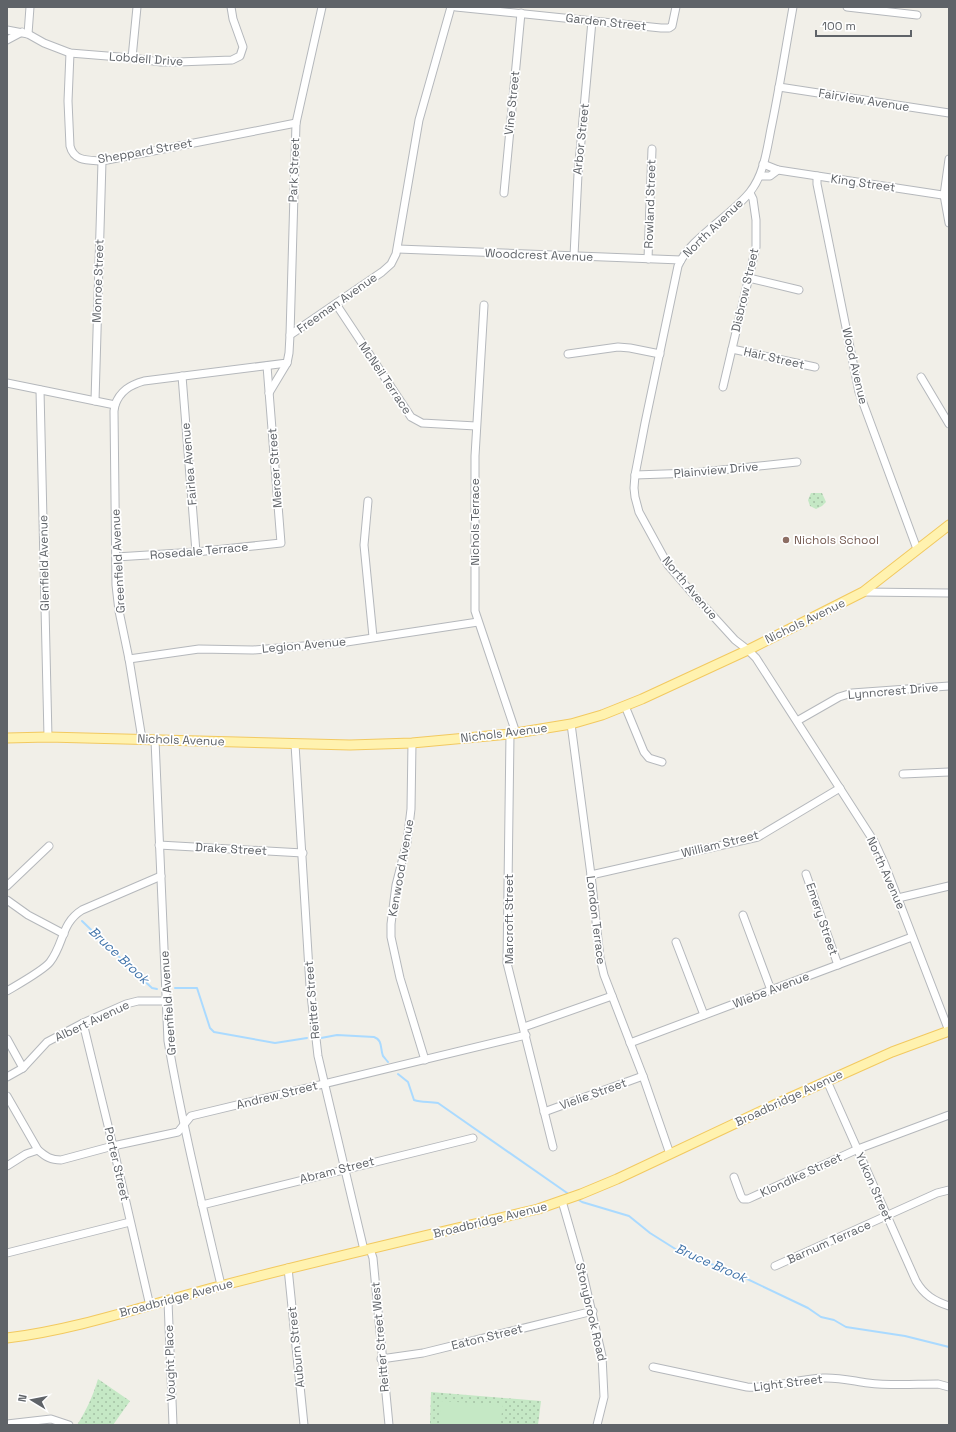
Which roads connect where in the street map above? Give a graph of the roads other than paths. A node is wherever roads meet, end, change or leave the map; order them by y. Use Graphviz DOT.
graph roads {
  1 [pos="30,7"];
  2 [pos="136,7"];
  3 [pos="231,7"];
  4 [pos="322,7"];
  5 [pos="451,7"];
  6 [pos="456,7"];
  7 [pos="676,7"];
  8 [pos="793,7"];
  9 [pos="847,7"];
  10 [pos="521,13"];
  11 [pos="916,15"];
  12 [pos="592,21"];
  13 [pos="7,30"];
  14 [pos="25,33"];
  15 [pos="7,40"];
  16 [pos="70,53"];
  17 [pos="132,58"];
  18 [pos="779,87"];
  19 [pos="949,113"];
  20 [pos="296,123"];
  21 [pos="652,149"];
  22 [pos="949,159"];
  23 [pos="102,161"];
  24 [pos="763,164"];
  25 [pos="778,170"];
  26 [pos="760,176"];
  27 [pos="817,176"];
  28 [pos="504,193"];
  29 [pos="750,193"];
  30 [pos="946,195"];
  31 [pos="949,223"];
  32 [pos="398,249"];
  33 [pos="574,256"];
  34 [pos="648,260"];
  35 [pos="680,260"];
  36 [pos="749,278"];
  37 [pos="799,290"];
  38 [pos="336,304"];
  39 [pos="484,305"];
  40 [pos="290,336"];
  41 [pos="732,349"];
  42 [pos="568,354"];
  43 [pos="660,354"];
  44 [pos="287,363"];
  45 [pos="267,366"];
  46 [pos="815,367"];
  47 [pos="182,376"];
  48 [pos="921,376"];
  49 [pos="7,383"];
  50 [pos="723,387"];
  51 [pos="40,390"];
  52 [pos="269,393"];
  53 [pos="95,401"];
  54 [pos="115,405"];
  55 [pos="949,424"];
  56 [pos="476,426"];
  57 [pos="797,462"];
  58 [pos="635,475"];
  59 [pos="368,501"];
  60 [pos="949,525"];
  61 [pos="281,543"];
  62 [pos="917,550"];
  63 [pos="196,552"];
  64 [pos="116,557"];
  65 [pos="863,592"];
  66 [pos="949,593"];
  67 [pos="478,622"];
  68 [pos="373,637"];
  69 [pos="748,650"];
  70 [pos="129,659"];
  71 [pos="949,686"];
  72 [pos="625,706"];
  73 [pos="797,721"];
  74 [pos="571,724"];
  75 [pos="513,733"];
  76 [pos="48,737"];
  77 [pos="7,738"];
  78 [pos="142,739"];
  79 [pos="155,740"];
  80 [pos="412,743"];
  81 [pos="295,744"];
  82 [pos="662,762"];
  83 [pos="949,772"];
  84 [pos="903,774"];
  85 [pos="840,788"];
  86 [pos="49,846"];
  87 [pos="159,846"];
  88 [pos="303,853"];
  89 [pos="806,874"];
  90 [pos="591,875"];
  91 [pos="160,876"];
  92 [pos="7,886"];
  93 [pos="949,886"];
  94 [pos="898,898"];
  95 [pos="7,900"];
  96 [pos="743,915"];
  97 [pos="64,934"];
  98 [pos="912,937"];
  99 [pos="676,942"];
  100 [pos="838,965"];
  101 [pos="771,990"];
  102 [pos="7,991"];
  103 [pos="612,996"];
  104 [pos="167,1001"];
  105 [pos="704,1015"];
  106 [pos="83,1023"];
  107 [pos="524,1026"];
  108 [pos="949,1031"];
  109 [pos="526,1035"];
  110 [pos="7,1039"];
  111 [pos="630,1043"];
  112 [pos="425,1060"];
  113 [pos="22,1068"];
  114 [pos="643,1076"];
  115 [pos="7,1077"];
  116 [pos="826,1081"];
  117 [pos="324,1084"];
  118 [pos="7,1096"];
  119 [pos="544,1112"];
  120 [pos="949,1115"];
  121 [pos="184,1123"];
  122 [pos="472,1138"];
  123 [pos="114,1146"];
  124 [pos="553,1148"];
  125 [pos="858,1149"];
  126 [pos="38,1150"];
  127 [pos="670,1154"];
  128 [pos="7,1166"];
  129 [pos="344,1168"];
  130 [pos="734,1177"];
  131 [pos="949,1190"];
  132 [pos="564,1200"];
  133 [pos="202,1205"];
  134 [pos="887,1216"];
  135 [pos="130,1222"];
  136 [pos="367,1250"];
  137 [pos="7,1253"];
  138 [pos="774,1266"];
  139 [pos="288,1268"];
  140 [pos="221,1285"];
  141 [pos="168,1301"];
  142 [pos="150,1306"];
  143 [pos="949,1306"];
  144 [pos="593,1311"];
  145 [pos="7,1338"];
  146 [pos="381,1359"];
  147 [pos="653,1367"];
  148 [pos="949,1387"];
  149 [pos="7,1424"];
  150 [pos="70,1425"];
  151 [pos="172,1425"];
  152 [pos="304,1425"];
  153 [pos="388,1425"];
  154 [pos="597,1425"];
  1 -- 14 [label="street"];
  2 -- 17 [label="street"];
  3 -- 17 [label="street, Lobdell Drive"];
  4 -- 20 [label="street, Park Street"];
  5 -- 32 [label="street, Freeman Avenue"];
  6 -- 10 [label="street, Garden Street"];
  7 -- 12 [label="street, Garden Street"];
  8 -- 18 [label="street, North Avenue"];
  9 -- 11 [label="street"];
  10 -- 12 [label="street, Garden Street"];
  10 -- 28 [label="street, Vine Street"];
  12 -- 33 [label="street, Arbor Street"];
  13 -- 14 [label="street"];
  14 -- 15 [label="street"];
  14 -- 16 [label="street, Lobdell Drive"];
  16 -- 17 [label="street, Lobdell Drive"];
  16 -- 23 [label="street, Sheppard Street"];
  18 -- 19 [label="street, Fairview Avenue"];
  18 -- 24 [label="street, North Avenue"];
  20 -- 23 [label="street, Sheppard Street"];
  20 -- 40 [label="street, Park Street"];
  21 -- 34 [label="street, Rowland Street"];
  22 -- 30 [label="street"];
  23 -- 53 [label="street, Monroe Street"];
  24 -- 25 [label="street, King Street"];
  24 -- 26 [label="street, North Avenue"];
  25 -- 26 [label="street, King Street"];
  25 -- 27 [label="street, King Street"];
  26 -- 29 [label="street, North Avenue"];
  27 -- 30 [label="street, King Street"];
  27 -- 62 [label="street, Wood Avenue"];
  29 -- 35 [label="street, North Avenue"];
  29 -- 36 [label="street, Disbrow Street"];
  30 -- 31 [label="street"];
  32 -- 33 [label="street, Woodcrest Avenue"];
  32 -- 38 [label="street, Freeman Avenue"];
  33 -- 34 [label="street, Woodcrest Avenue"];
  34 -- 35 [label="street, Woodcrest Avenue"];
  35 -- 43 [label="street, North Avenue"];
  36 -- 37 [label="street"];
  36 -- 41 [label="street, Disbrow Street"];
  38 -- 40 [label="street, Freeman Avenue"];
  38 -- 56 [label="street, McNeil Terrace"];
  39 -- 56 [label="street, Nichols Terrace"];
  40 -- 44 [label="street, Freeman Avenue"];
  41 -- 46 [label="street, Hair Street"];
  41 -- 50 [label="street, Disbrow Street"];
  42 -- 43 [label="street"];
  43 -- 58 [label="street, North Avenue"];
  44 -- 45 [label="street"];
  44 -- 52 [label="street"];
  45 -- 47 [label="street"];
  45 -- 52 [label="street, Mercer Street"];
  47 -- 54 [label="street"];
  47 -- 63 [label="street, Fairlea Avenue"];
  48 -- 55 [label="street"];
  49 -- 51 [label="street"];
  51 -- 53 [label="street"];
  51 -- 76 [label="street, Glenfield Avenue"];
  52 -- 61 [label="street, Mercer Street"];
  53 -- 54 [label="street"];
  54 -- 64 [label="street, Greenfield Avenue"];
  56 -- 67 [label="street, Nichols Terrace"];
  57 -- 58 [label="street, Plainview Drive"];
  58 -- 69 [label="street, North Avenue"];
  59 -- 68 [label="street"];
  60 -- 62 [label="main road, Nichols Avenue"];
  61 -- 63 [label="street, Rosedale Terrace"];
  62 -- 65 [label="main road, Nichols Avenue"];
  63 -- 64 [label="street, Rosedale Terrace"];
  64 -- 70 [label="street, Greenfield Avenue"];
  65 -- 66 [label="street"];
  65 -- 69 [label="main road, Nichols Avenue"];
  67 -- 68 [label="street, Legion Avenue"];
  67 -- 75 [label="street, Nichols Terrace"];
  68 -- 70 [label="street, Legion Avenue"];
  69 -- 72 [label="main road, Nichols Avenue"];
  69 -- 73 [label="street, North Avenue"];
  70 -- 78 [label="street, Greenfield Avenue"];
  71 -- 73 [label="street, Lynncrest Drive"];
  72 -- 74 [label="main road, Nichols Avenue"];
  72 -- 82 [label="street"];
  73 -- 85 [label="street, North Avenue"];
  74 -- 75 [label="main road, Nichols Avenue"];
  74 -- 90 [label="street, London Terrace"];
  75 -- 80 [label="main road, Nichols Avenue"];
  75 -- 107 [label="street, Marcroft Street"];
  76 -- 77 [label="main road, Nichols Avenue"];
  76 -- 78 [label="main road, Nichols Avenue"];
  78 -- 79 [label="main road, Nichols Avenue"];
  79 -- 81 [label="main road, Nichols Avenue"];
  79 -- 87 [label="street, Greenfield Avenue"];
  80 -- 81 [label="main road, Nichols Avenue"];
  80 -- 112 [label="street, Kenwood Avenue"];
  81 -- 88 [label="street, Reitter Street"];
  83 -- 84 [label="street"];
  85 -- 90 [label="street, William Street"];
  85 -- 94 [label="street, North Avenue"];
  86 -- 92 [label="street"];
  87 -- 88 [label="street, Drake Street"];
  87 -- 91 [label="street, Greenfield Avenue"];
  88 -- 117 [label="street, Reitter Street"];
  89 -- 100 [label="street, Emery Street"];
  90 -- 103 [label="street, London Terrace"];
  91 -- 97 [label="street"];
  91 -- 104 [label="street, Greenfield Avenue"];
  93 -- 94 [label="street"];
  94 -- 98 [label="street, North Avenue"];
  95 -- 97 [label="street"];
  96 -- 101 [label="street"];
  97 -- 102 [label="street"];
  98 -- 100 [label="street, Wiebe Avenue"];
  98 -- 108 [label="street, North Avenue"];
  99 -- 105 [label="street"];
  100 -- 101 [label="street, Wiebe Avenue"];
  101 -- 105 [label="street, Wiebe Avenue"];
  103 -- 107 [label="street"];
  103 -- 111 [label="street, London Terrace"];
  104 -- 106 [label="street, Albert Avenue"];
  104 -- 121 [label="street, Greenfield Avenue"];
  105 -- 111 [label="street, Wiebe Avenue"];
  106 -- 113 [label="street, Albert Avenue"];
  106 -- 123 [label="street, Porter Street"];
  107 -- 109 [label="street, Marcroft Street"];
  108 -- 116 [label="main road, Broadbridge Avenue"];
  109 -- 112 [label="street, Andrew Street"];
  109 -- 119 [label="street, Marcroft Street"];
  110 -- 113 [label="street"];
  111 -- 114 [label="street, London Terrace"];
  112 -- 117 [label="street, Andrew Street"];
  113 -- 115 [label="street, Albert Avenue"];
  114 -- 119 [label="street, Vielie Street"];
  114 -- 127 [label="street, London Terrace"];
  116 -- 125 [label="street, Yukon Street"];
  116 -- 127 [label="main road, Broadbridge Avenue"];
  117 -- 121 [label="street, Andrew Street"];
  117 -- 129 [label="street, Reitter Street"];
  118 -- 126 [label="street"];
  119 -- 124 [label="street, Marcroft Street"];
  120 -- 125 [label="street, Klondike Street"];
  121 -- 123 [label="street, Andrew Street"];
  121 -- 133 [label="street, Greenfield Avenue"];
  122 -- 129 [label="street, Abram Street"];
  123 -- 126 [label="street, Andrew Street"];
  123 -- 135 [label="street, Porter Street"];
  125 -- 130 [label="street, Klondike Street"];
  125 -- 134 [label="street, Yukon Street"];
  126 -- 128 [label="street"];
  127 -- 132 [label="main road, Broadbridge Avenue"];
  129 -- 133 [label="street, Abram Street"];
  129 -- 136 [label="street, Reitter Street"];
  131 -- 134 [label="street, Barnum Terrace"];
  132 -- 136 [label="main road, Broadbridge Avenue"];
  132 -- 144 [label="street, Stonybrook Road"];
  133 -- 140 [label="street, Greenfield Avenue"];
  134 -- 138 [label="street, Barnum Terrace"];
  134 -- 143 [label="street, Yukon Street"];
  135 -- 137 [label="street"];
  135 -- 142 [label="street, Porter Street"];
  136 -- 139 [label="main road, Broadbridge Avenue"];
  136 -- 146 [label="street, Reitter Street West"];
  139 -- 140 [label="main road, Broadbridge Avenue"];
  139 -- 152 [label="street, Auburn Street"];
  140 -- 141 [label="main road, Broadbridge Avenue"];
  141 -- 142 [label="main road, Broadbridge Avenue"];
  141 -- 151 [label="street, Vought Place"];
  142 -- 145 [label="main road, Broadbridge Avenue"];
  144 -- 146 [label="street, Eaton Street"];
  144 -- 154 [label="street, Stonybrook Road"];
  146 -- 153 [label="street, Reitter Street West"];
  147 -- 148 [label="street, Light Street"];
  149 -- 150 [label="street"];
}
